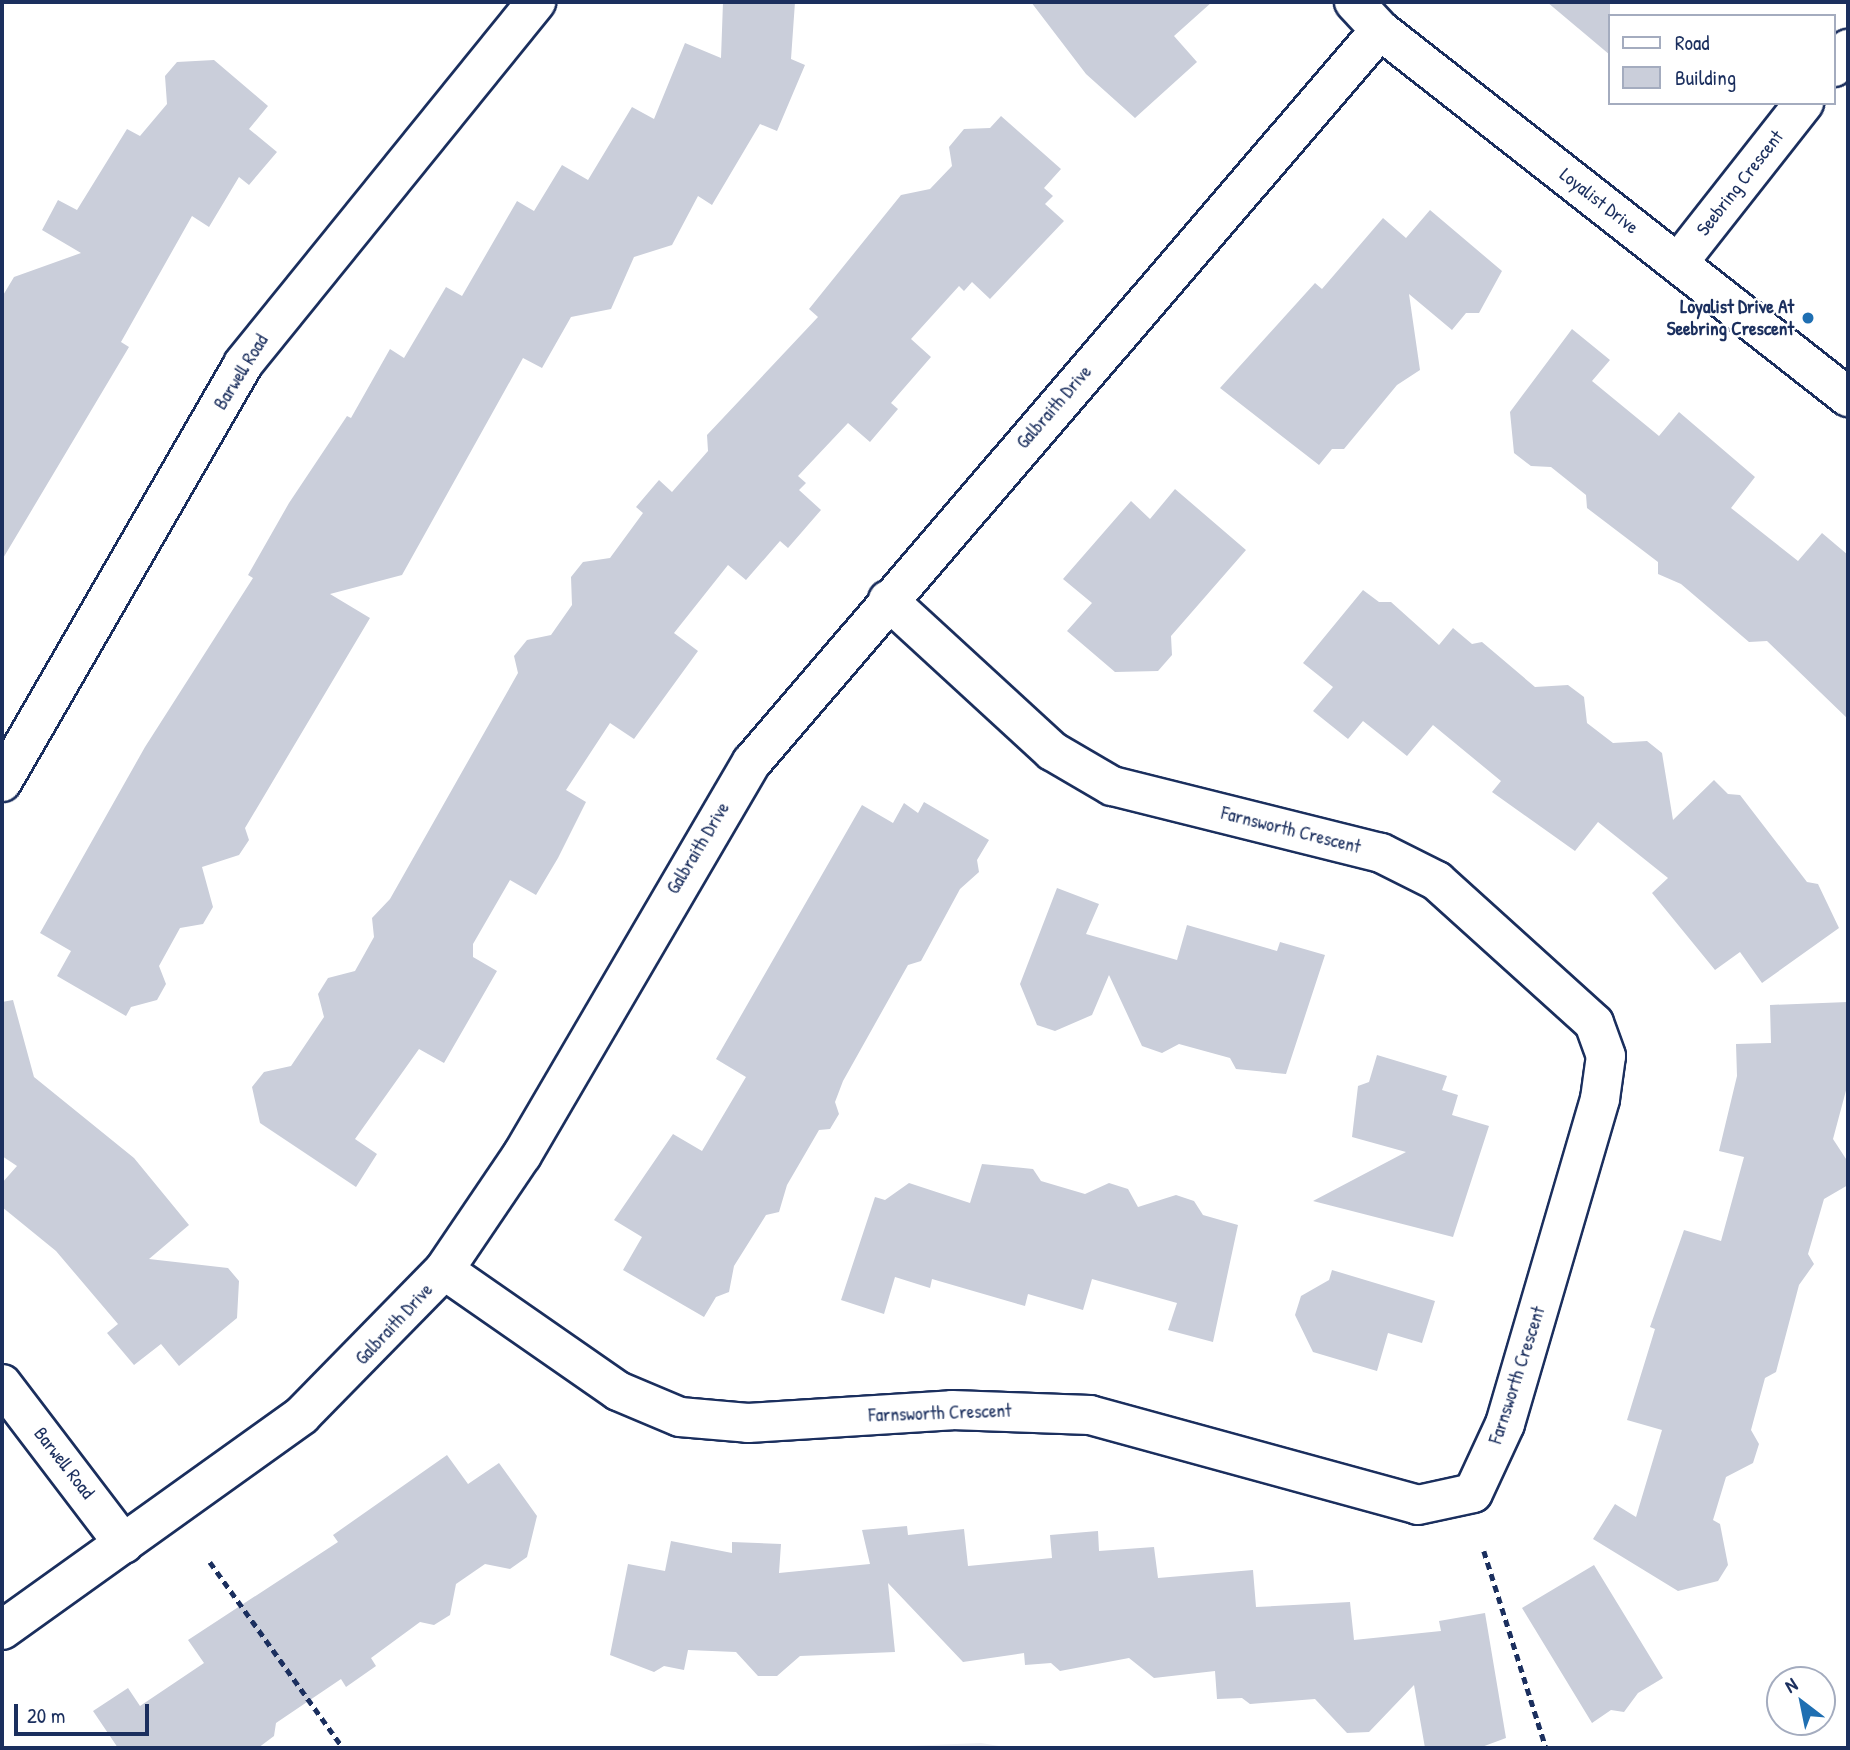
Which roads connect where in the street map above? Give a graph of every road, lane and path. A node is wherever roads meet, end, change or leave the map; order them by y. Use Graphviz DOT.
graph roads {
  1 [pos="536,2"];
  2 [pos="1354,2"];
  3 [pos="1380,30"];
  4 [pos="1848,50"];
  5 [pos="1836,64"];
  6 [pos="1802,105"];
  7 [pos="1678,263"];
  8 [pos="1848,397"];
  9 [pos="887,600"];
  10 [pos="2,782"];
  11 [pos="444,1270"];
  12 [pos="2,1384"];
  13 [pos="124,1544"];
  14 [pos="1485,1551"];
  15 [pos="210,1562"];
  16 [pos="2,1630"];
  17 [pos="343,1748"];
  18 [pos="1546,1748"];
  1 -- 10 [label="street, Barwell Road"];
  2 -- 3 [label="street, Loyalist Drive"];
  3 -- 7 [label="street, Loyalist Drive"];
  3 -- 9 [label="street, Galbraith Drive"];
  4 -- 5 [label="street"];
  6 -- 7 [label="street, Seebring Crescent"];
  7 -- 8 [label="street, Loyalist Drive"];
  9 -- 11 [label="street, Galbraith Drive"];
  9 -- 11 [label="street, Farnsworth Crescent"];
  11 -- 13 [label="street, Galbraith Drive"];
  12 -- 13 [label="street, Barwell Road"];
  13 -- 16 [label="street, Galbraith Drive"];
  14 -- 18 [label="path"];
  15 -- 17 [label="path"];
}
